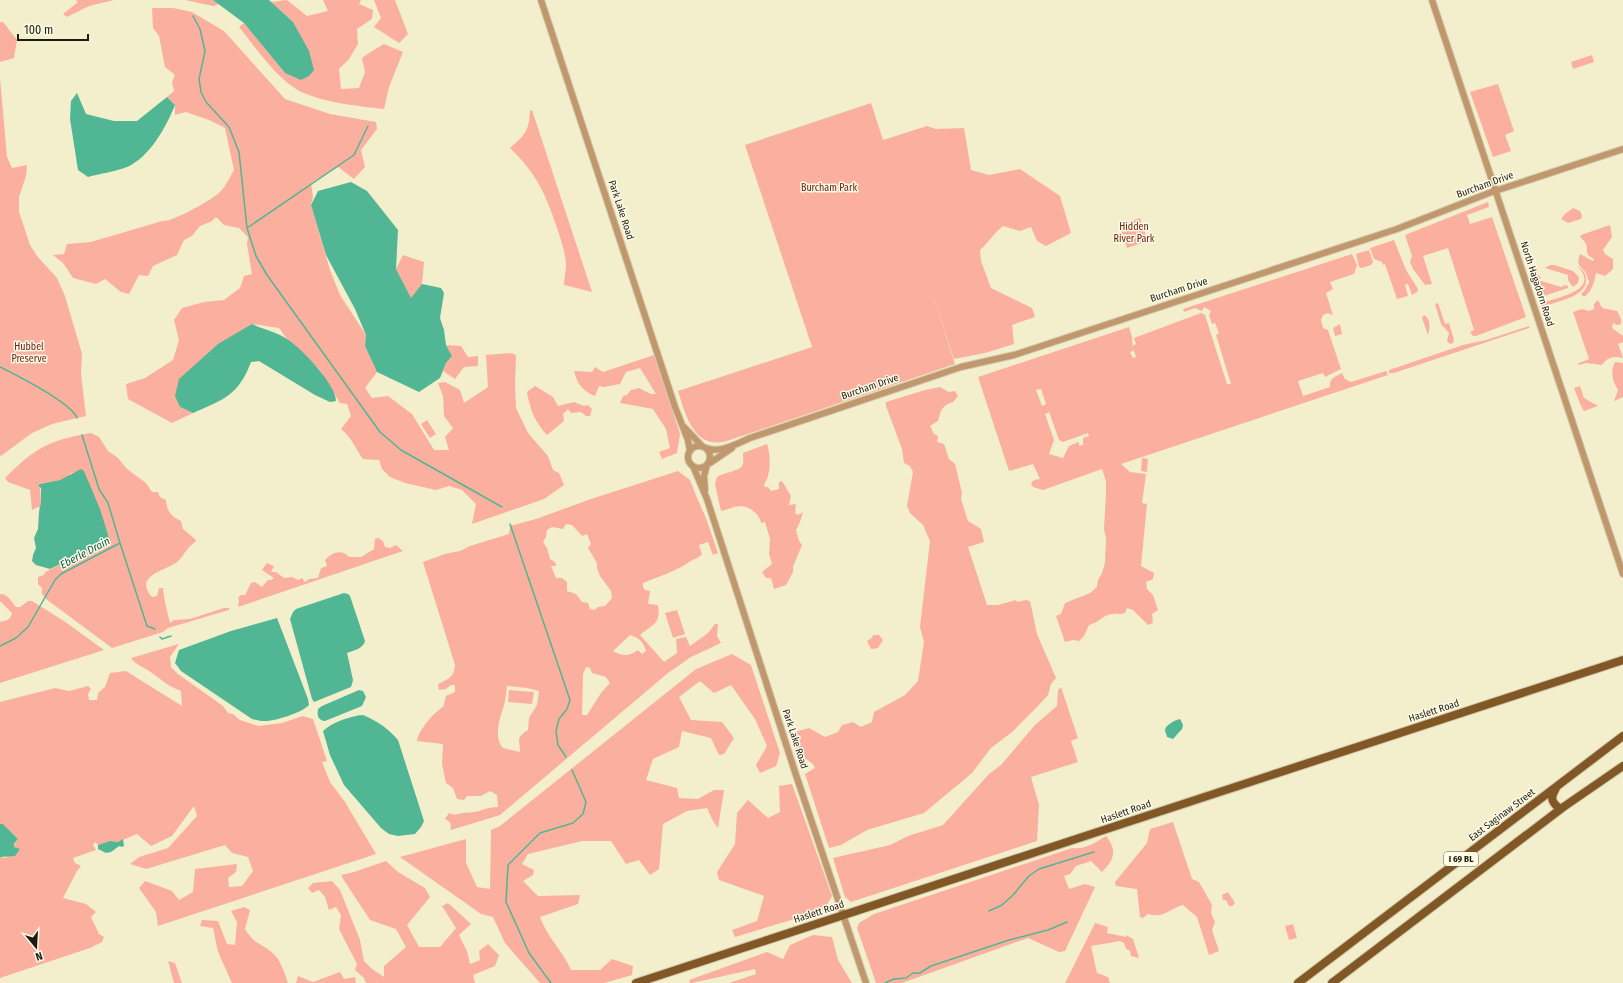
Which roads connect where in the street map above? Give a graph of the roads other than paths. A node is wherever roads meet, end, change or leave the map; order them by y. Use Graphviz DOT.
graph roads {
  1 [pos="541,0"];
  2 [pos="1432,0"];
  3 [pos="1623,149"];
  4 [pos="1495,191"];
  5 [pos="683,426"];
  6 [pos="739,443"];
  7 [pos="704,447"];
  8 [pos="690,451"];
  9 [pos="708,464"];
  10 [pos="693,466"];
  11 [pos="706,499"];
  12 [pos="1623,574"];
  13 [pos="1623,660"];
  14 [pos="1623,736"];
  15 [pos="1623,766"];
  16 [pos="1557,787"];
  17 [pos="1562,808"];
  18 [pos="844,915"];
  19 [pos="636,983"];
  20 [pos="866,983"];
  21 [pos="1298,983"];
  22 [pos="1332,983"];
  1 -- 5 [label="street, Park Lake Road"];
  2 -- 4 [label="street, North Hagadorn Road"];
  3 -- 4 [label="street, Burcham Drive"];
  4 -- 6 [label="street, Burcham Drive"];
  4 -- 12 [label="street, North Hagadorn Road"];
  5 -- 7 [label="street, Park Lake Road"];
  5 -- 8 [label="street, Park Lake Road"];
  6 -- 7 [label="street, Burcham Drive"];
  6 -- 9 [label="street, Burcham Drive"];
  7 -- 8 [label="street"];
  7 -- 9 [label="street"];
  8 -- 10 [label="street"];
  9 -- 10 [label="street"];
  9 -- 11 [label="street, Park Lake Road"];
  10 -- 11 [label="street, Park Lake Road"];
  11 -- 18 [label="street, Park Lake Road"];
  13 -- 18 [label="main road, Haslett Road"];
  14 -- 16 [label="main road, East Saginaw Street / I 69 BL"];
  15 -- 17 [label="main road, I 69 BL"];
  16 -- 17 [label="main road"];
  16 -- 21 [label="main road, East Saginaw Street / I 69 BL"];
  17 -- 22 [label="main road, I 69 BL"];
  18 -- 19 [label="main road, Haslett Road"];
  18 -- 20 [label="street, Park Lake Road"];
}
